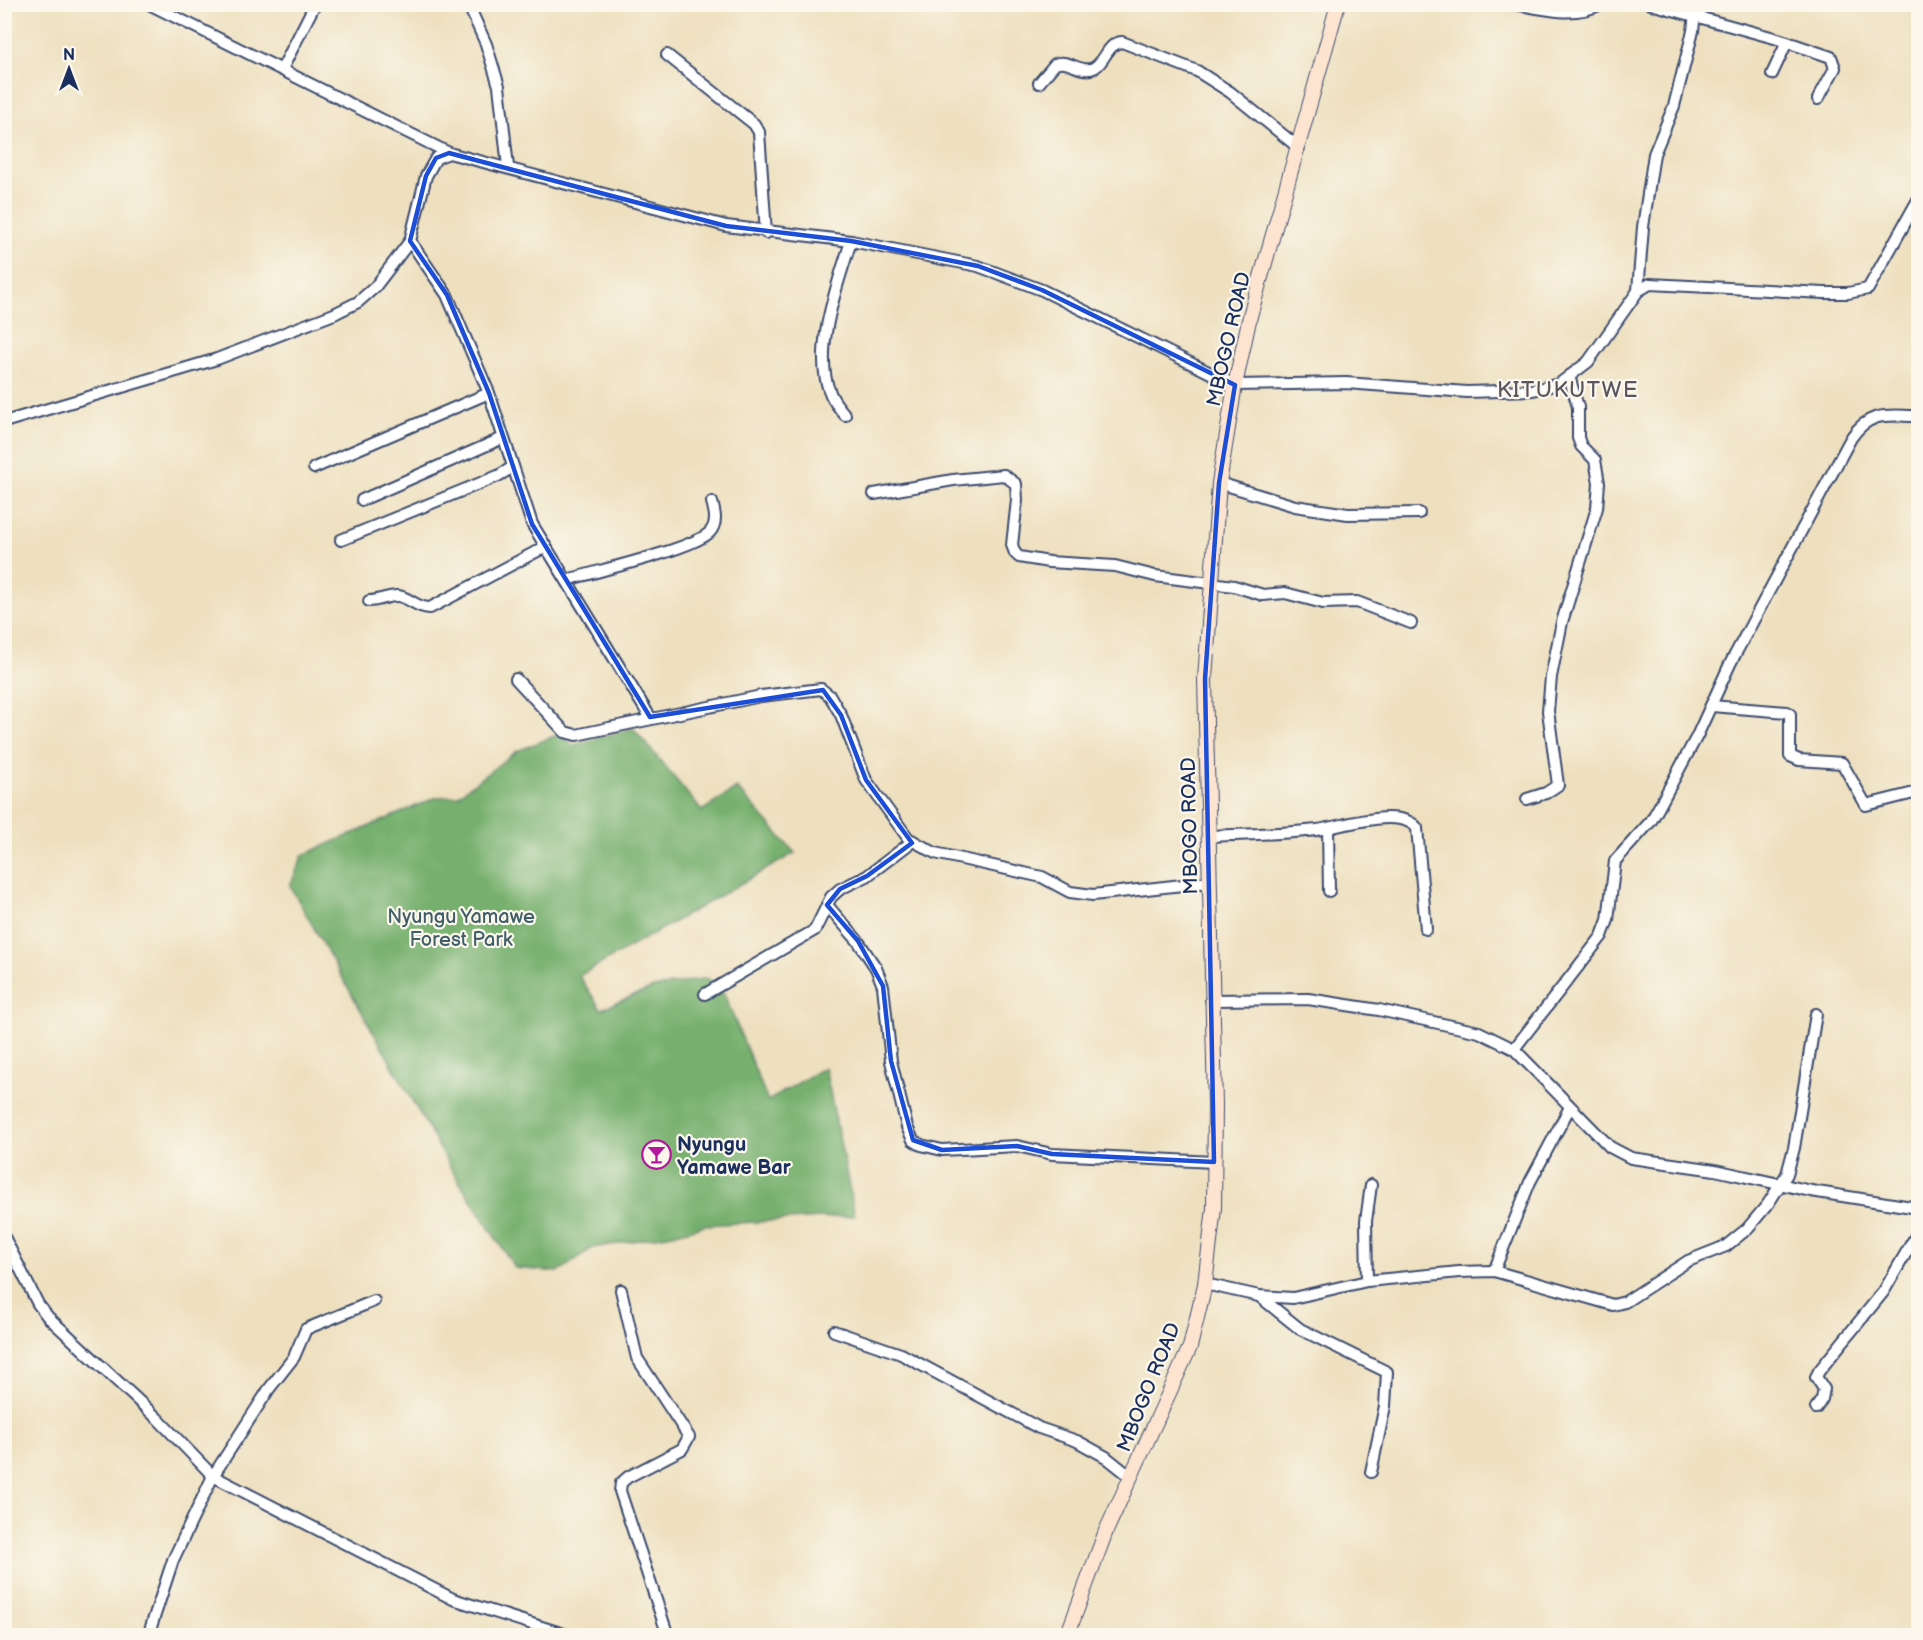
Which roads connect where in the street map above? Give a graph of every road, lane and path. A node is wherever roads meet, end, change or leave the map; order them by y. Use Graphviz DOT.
graph roads {
  1 [pos="149,4"];
  2 [pos="315,4"];
  3 [pos="468,4"];
  4 [pos="1338,4"];
  5 [pos="1515,4"];
  6 [pos="1601,4"];
  7 [pos="1652,4"];
  8 [pos="1696,4"];
  9 [pos="1694,18"];
  10 [pos="1787,42"];
  11 [pos="667,55"];
  12 [pos="282,69"];
  13 [pos="1772,74"];
  14 [pos="1039,83"];
  15 [pos="1818,99"];
  16 [pos="1299,148"];
  17 [pos="449,153"];
  18 [pos="508,167"];
  19 [pos="1918,200"];
  20 [pos="766,233"];
  21 [pos="410,241"];
  22 [pos="851,241"];
  23 [pos="1638,291"];
  24 [pos="1569,376"];
  25 [pos="1235,385"];
  26 [pos="489,393"];
  27 [pos="844,415"];
  28 [pos="1918,416"];
  29 [pos="4,422"];
  30 [pos="503,438"];
  31 [pos="513,467"];
  32 [pos="314,468"];
  33 [pos="1219,483"];
  34 [pos="874,494"];
  35 [pos="363,500"];
  36 [pos="712,502"];
  37 [pos="1419,513"];
  38 [pos="341,540"];
  39 [pos="545,547"];
  40 [pos="567,580"];
  41 [pos="1211,584"];
  42 [pos="369,601"];
  43 [pos="1411,623"];
  44 [pos="516,679"];
  45 [pos="1711,706"];
  46 [pos="650,717"];
  47 [pos="1918,792"];
  48 [pos="1527,799"];
  49 [pos="1328,828"];
  50 [pos="1210,836"];
  51 [pos="913,842"];
  52 [pos="1209,882"];
  53 [pos="1329,891"];
  54 [pos="827,905"];
  55 [pos="1426,929"];
  56 [pos="705,994"];
  57 [pos="1210,1000"];
  58 [pos="1816,1014"];
  59 [pos="1514,1049"];
  60 [pos="1570,1107"];
  61 [pos="1214,1162"];
  62 [pos="1781,1183"];
  63 [pos="1371,1185"];
  64 [pos="1918,1208"];
  65 [pos="1918,1232"];
  66 [pos="4,1237"];
  67 [pos="1494,1271"];
  68 [pos="1367,1281"];
  69 [pos="1205,1284"];
  70 [pos="621,1290"];
  71 [pos="1259,1296"];
  72 [pos="374,1301"];
  73 [pos="834,1331"];
  74 [pos="1816,1408"];
  75 [pos="1371,1473"];
  76 [pos="213,1476"];
  77 [pos="1131,1477"];
  78 [pos="148,1635"];
  79 [pos="570,1635"];
  80 [pos="668,1635"];
  81 [pos="1067,1635"];
  1 -- 12 [label="street"];
  2 -- 12 [label="street"];
  3 -- 18 [label="street"];
  4 -- 16 [label="main road, MBOGO ROAD"];
  5 -- 6 [label="street"];
  7 -- 9 [label="street"];
  8 -- 9 [label="street"];
  9 -- 10 [label="street"];
  9 -- 23 [label="street"];
  10 -- 13 [label="street"];
  10 -- 15 [label="street"];
  11 -- 20 [label="street"];
  12 -- 17 [label="street"];
  14 -- 16 [label="street"];
  16 -- 25 [label="main road, MBOGO ROAD"];
  17 -- 18 [label="street"];
  17 -- 21 [label="street"];
  18 -- 20 [label="street"];
  19 -- 23 [label="street"];
  20 -- 22 [label="street"];
  21 -- 26 [label="street"];
  21 -- 29 [label="street"];
  22 -- 25 [label="street"];
  22 -- 27 [label="street"];
  23 -- 24 [label="street"];
  24 -- 25 [label="street"];
  24 -- 48 [label="street"];
  25 -- 33 [label="main road, MBOGO ROAD"];
  26 -- 30 [label="street"];
  26 -- 32 [label="street"];
  28 -- 45 [label="street"];
  30 -- 31 [label="street"];
  30 -- 35 [label="street"];
  31 -- 38 [label="street"];
  31 -- 39 [label="street"];
  33 -- 37 [label="street"];
  33 -- 41 [label="main road, MBOGO ROAD"];
  34 -- 41 [label="street"];
  36 -- 40 [label="street"];
  39 -- 40 [label="street"];
  39 -- 42 [label="street"];
  40 -- 46 [label="street"];
  41 -- 43 [label="street"];
  41 -- 50 [label="main road, MBOGO ROAD"];
  44 -- 46 [label="street"];
  45 -- 47 [label="street"];
  45 -- 59 [label="street"];
  46 -- 51 [label="street"];
  49 -- 50 [label="street"];
  49 -- 53 [label="street"];
  49 -- 55 [label="street"];
  50 -- 52 [label="main road, MBOGO ROAD"];
  51 -- 52 [label="street"];
  51 -- 54 [label="street"];
  52 -- 57 [label="main road, MBOGO ROAD"];
  54 -- 56 [label="street"];
  54 -- 61 [label="street"];
  57 -- 59 [label="street"];
  57 -- 61 [label="main road, MBOGO ROAD"];
  58 -- 62 [label="street"];
  59 -- 60 [label="street"];
  60 -- 62 [label="street"];
  60 -- 67 [label="street"];
  61 -- 69 [label="main road, MBOGO ROAD"];
  62 -- 64 [label="street"];
  62 -- 67 [label="street"];
  63 -- 68 [label="street"];
  65 -- 74 [label="street"];
  66 -- 76 [label="street"];
  67 -- 68 [label="street"];
  68 -- 71 [label="street"];
  69 -- 71 [label="street"];
  69 -- 77 [label="main road, MBOGO ROAD"];
  70 -- 80 [label="street"];
  71 -- 75 [label="street"];
  72 -- 76 [label="street"];
  73 -- 77 [label="street"];
  76 -- 78 [label="street"];
  76 -- 79 [label="street"];
  77 -- 81 [label="main road, MBOGO ROAD"];
}
